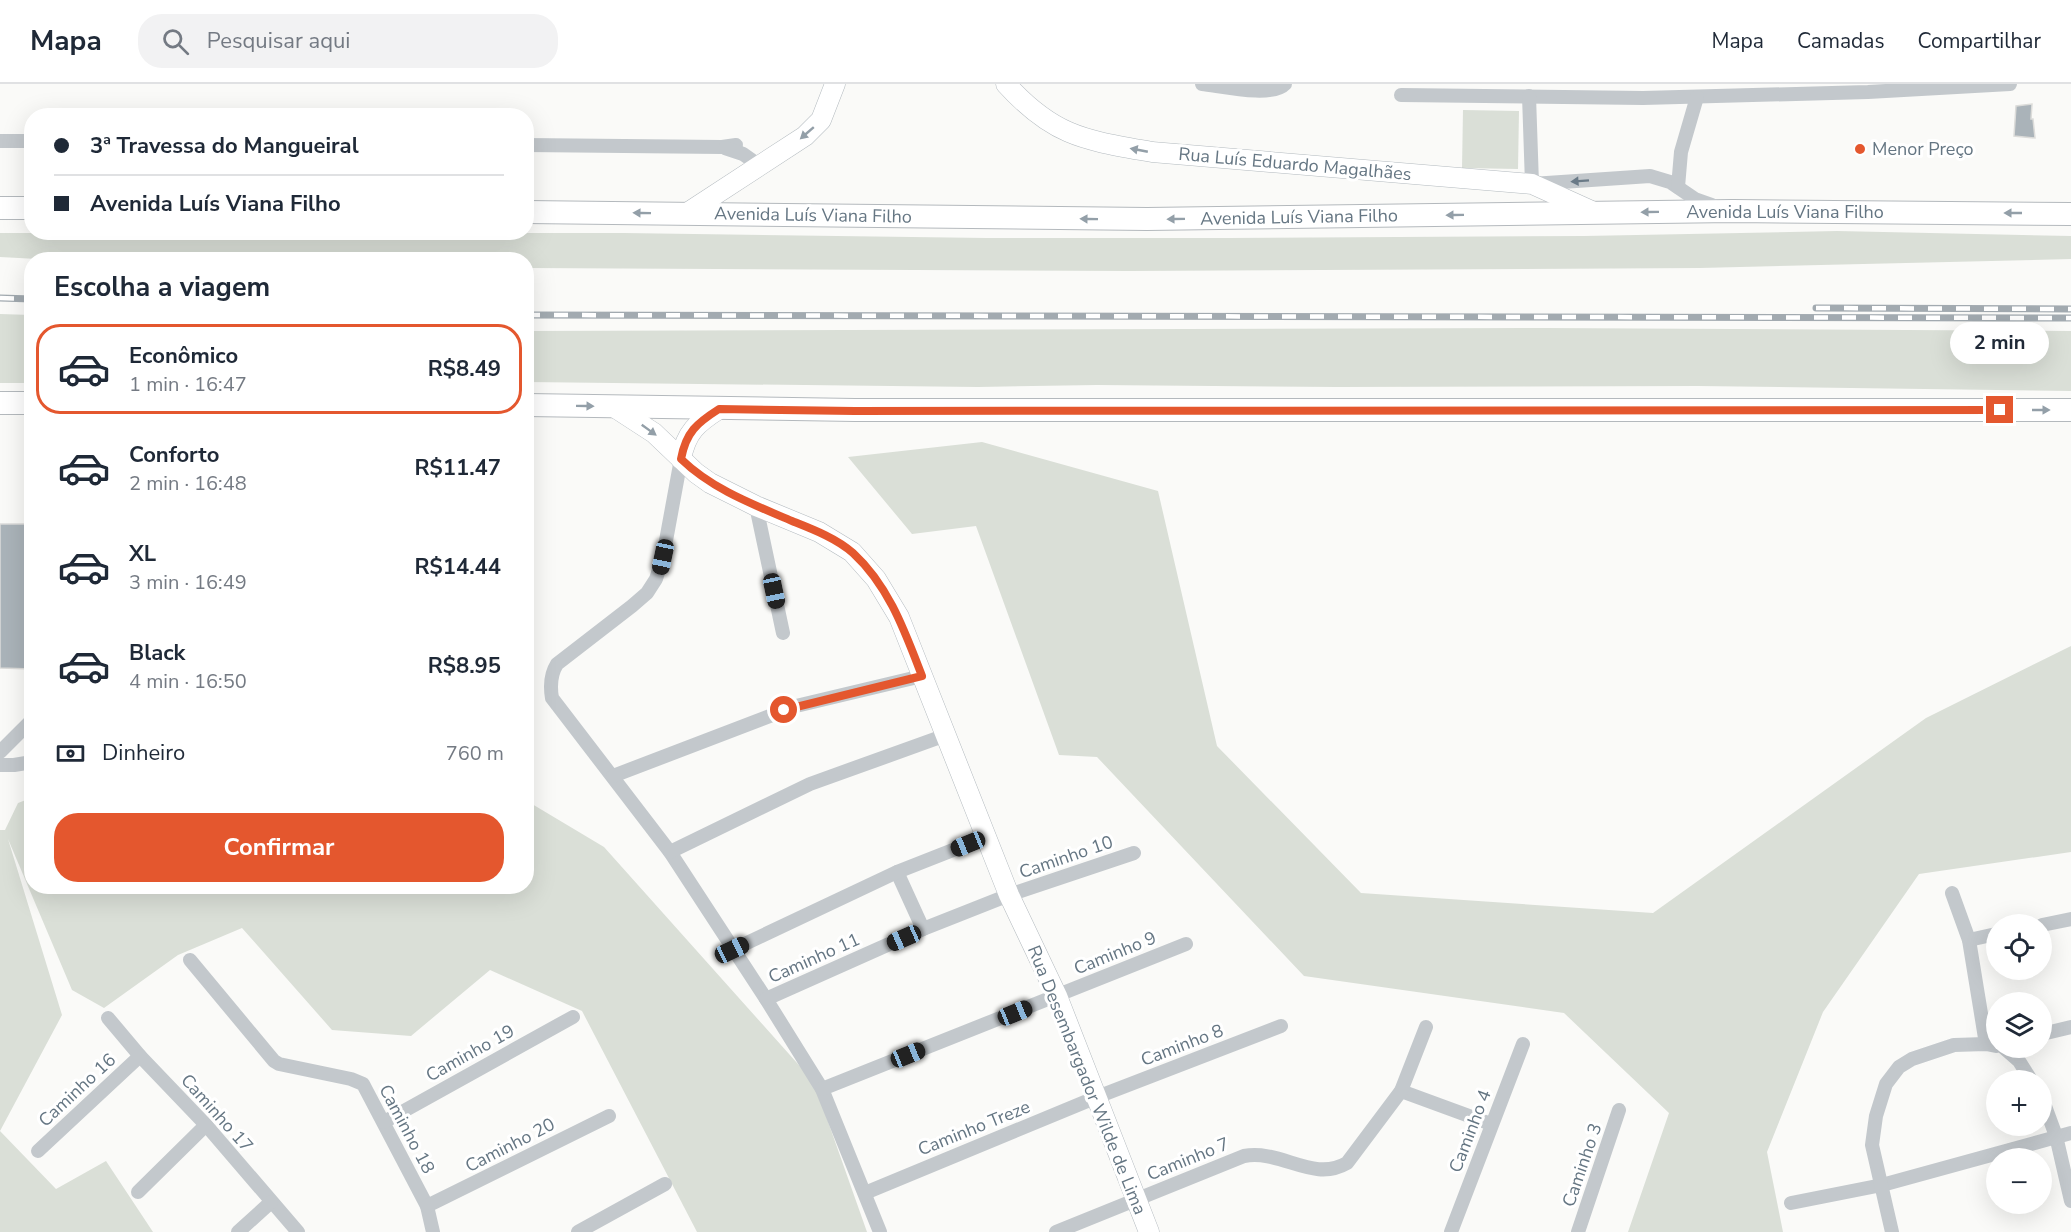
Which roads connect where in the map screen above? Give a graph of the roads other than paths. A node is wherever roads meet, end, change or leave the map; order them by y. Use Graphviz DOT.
graph roads {
  1 [pos="835,84"];
  2 [pos="1006,84"];
  3 [pos="1202,84"];
  4 [pos="1285,84"];
  5 [pos="2010,84"];
  6 [pos="1978,85"];
  7 [pos="1644,91"];
  8 [pos="1401,95"];
  9 [pos="1529,96"];
  10 [pos="1697,97"];
  11 [pos="0,141"];
  12 [pos="24,141"];
  13 [pos="534,145"];
  14 [pos="736,145"];
  15 [pos="722,147"];
  16 [pos="760,166"];
  17 [pos="1532,184"];
  18 [pos="1678,187"];
  19 [pos="0,208"];
  20 [pos="24,208"];
  21 [pos="1733,211"];
  22 [pos="534,212"];
  23 [pos="687,213"];
  24 [pos="1597,213"];
  25 [pos="2071,214"];
  26 [pos="0,403"];
  27 [pos="24,403"];
  28 [pos="534,406"];
  29 [pos="614,406"];
  30 [pos="719,409"];
  31 [pos="2071,410"];
  32 [pos="681,459"];
  33 [pos="756,506"];
  34 [pos="783,633"];
  35 [pos="922,676"];
  36 [pos="24,728"];
  37 [pos="946,735"];
  38 [pos="0,752"];
  39 [pos="24,763"];
  40 [pos="0,765"];
  41 [pos="613,776"];
  42 [pos="986,837"];
  43 [pos="670,852"];
  44 [pos="1134,853"];
  45 [pos="897,872"];
  46 [pos="1952,893"];
  47 [pos="1009,895"];
  48 [pos="2071,919"];
  49 [pos="2052,923"];
  50 [pos="923,929"];
  51 [pos="1986,936"];
  52 [pos="1969,940"];
  53 [pos="1186,944"];
  54 [pos="732,950"];
  55 [pos="190,960"];
  56 [pos="1057,996"];
  57 [pos="766,999"];
  58 [pos="573,1017"];
  59 [pos="108,1018"];
  60 [pos="1986,1021"];
  61 [pos="1281,1026"];
  62 [pos="1426,1027"];
  63 [pos="2071,1027"];
  64 [pos="2052,1032"];
  65 [pos="1523,1044"];
  66 [pos="1986,1045"];
  67 [pos="140,1056"];
  68 [pos="822,1089"];
  69 [pos="1401,1091"];
  70 [pos="1097,1097"];
  71 [pos="1619,1110"];
  72 [pos="609,1116"];
  73 [pos="384,1122"];
  74 [pos="1491,1124"];
  75 [pos="206,1125"];
  76 [pos="2052,1125"];
  77 [pos="2071,1133"];
  78 [pos="2056,1136"];
  79 [pos="38,1151"];
  80 [pos="665,1184"];
  81 [pos="1882,1185"];
  82 [pos="138,1192"];
  83 [pos="865,1192"];
  84 [pos="1136,1199"];
  85 [pos="2071,1201"];
  86 [pos="271,1202"];
  87 [pos="1791,1203"];
  88 [pos="428,1206"];
  89 [pos="238,1232"];
  90 [pos="298,1232"];
  91 [pos="433,1232"];
  92 [pos="578,1232"];
  93 [pos="880,1232"];
  94 [pos="1056,1232"];
  95 [pos="1149,1232"];
  96 [pos="1451,1232"];
  97 [pos="1578,1232"];
  98 [pos="1892,1232"];
  1 -- 16 [label="main road, one-way"];
  17 -- 2 [label="main road, Rua Luís Eduardo Magalhães, one-way"];
  3 -- 4 [label="street"];
  5 -- 6 [label="street"];
  6 -- 10 [label="street"];
  7 -- 9 [label="street"];
  7 -- 10 [label="street"];
  8 -- 9 [label="street"];
  9 -- 17 [label="street"];
  10 -- 18 [label="street"];
  11 -- 12 [label="street"];
  13 -- 15 [label="street"];
  14 -- 15 [label="street"];
  15 -- 16 [label="street"];
  16 -- 23 [label="main road"];
  18 -- 17 [label="street, one-way"];
  17 -- 24 [label="main road, Rua Luís Eduardo Magalhães"];
  18 -- 21 [label="street"];
  19 -- 20 [label="highway"];
  21 -- 24 [label="highway, Avenida Luís Viana Filho, one-way"];
  25 -- 21 [label="highway, Avenida Luís Viana Filho, one-way"];
  23 -- 22 [label="highway, Avenida Luís Viana Filho, one-way"];
  24 -- 23 [label="highway, Avenida Luís Viana Filho, one-way"];
  26 -- 27 [label="highway"];
  28 -- 29 [label="highway, one-way"];
  29 -- 30 [label="highway"];
  29 -- 32 [label="main road, Rua Desembargador Wilde de Lima, one-way"];
  30 -- 31 [label="highway, one-way"];
  30 -- 32 [label="main road"];
  32 -- 33 [label="main road, Rua Desembargador Wilde de Lima"];
  32 -- 41 [label="street"];
  33 -- 34 [label="street"];
  33 -- 35 [label="main road, Rua Desembargador Wilde de Lima"];
  35 -- 37 [label="main road, Rua Desembargador Wilde de Lima"];
  35 -- 41 [label="street"];
  36 -- 38 [label="street"];
  37 -- 42 [label="main road, Rua Desembargador Wilde de Lima"];
  37 -- 43 [label="street"];
  39 -- 40 [label="street"];
  41 -- 43 [label="street"];
  42 -- 45 [label="street"];
  42 -- 47 [label="main road, Rua Desembargador Wilde de Lima"];
  43 -- 54 [label="street"];
  44 -- 47 [label="street, Caminho 10"];
  45 -- 50 [label="street"];
  45 -- 54 [label="street"];
  46 -- 52 [label="street"];
  47 -- 50 [label="street, Caminho 11"];
  47 -- 56 [label="main road, Rua Desembargador Wilde de Lima"];
  48 -- 49 [label="street"];
  50 -- 57 [label="street, Caminho 11"];
  51 -- 52 [label="street"];
  52 -- 60 [label="street"];
  53 -- 56 [label="street, Caminho 9"];
  54 -- 57 [label="street"];
  55 -- 73 [label="street, Caminho 18"];
  56 -- 68 [label="street, Caminho 9"];
  56 -- 70 [label="main road, Rua Desembargador Wilde de Lima"];
  57 -- 68 [label="street"];
  58 -- 73 [label="street, Caminho 19"];
  59 -- 67 [label="street, Caminho 17"];
  61 -- 70 [label="street, Caminho 8"];
  62 -- 69 [label="street"];
  63 -- 64 [label="street"];
  65 -- 74 [label="street, Caminho 4"];
  66 -- 81 [label="street"];
  67 -- 75 [label="street, Caminho 17"];
  67 -- 79 [label="street, Caminho 16"];
  68 -- 83 [label="street"];
  69 -- 74 [label="street"];
  69 -- 84 [label="street, Caminho 7"];
  70 -- 83 [label="street, Caminho Treze"];
  70 -- 84 [label="main road, Rua Desembargador Wilde de Lima"];
  71 -- 97 [label="street, Caminho 3"];
  72 -- 88 [label="street, Caminho 20"];
  73 -- 88 [label="street, Caminho 18"];
  74 -- 96 [label="street, Caminho 4"];
  75 -- 82 [label="street"];
  75 -- 86 [label="street, Caminho 17"];
  76 -- 78 [label="street"];
  77 -- 78 [label="street"];
  78 -- 81 [label="street"];
  78 -- 85 [label="street"];
  80 -- 92 [label="street"];
  81 -- 87 [label="street"];
  81 -- 98 [label="street"];
  83 -- 93 [label="street"];
  84 -- 94 [label="street, Caminho 7"];
  84 -- 95 [label="main road, Rua Desembargador Wilde de Lima"];
  86 -- 89 [label="street"];
  86 -- 90 [label="street, Caminho 17"];
  88 -- 91 [label="street, Caminho 18"];
}
